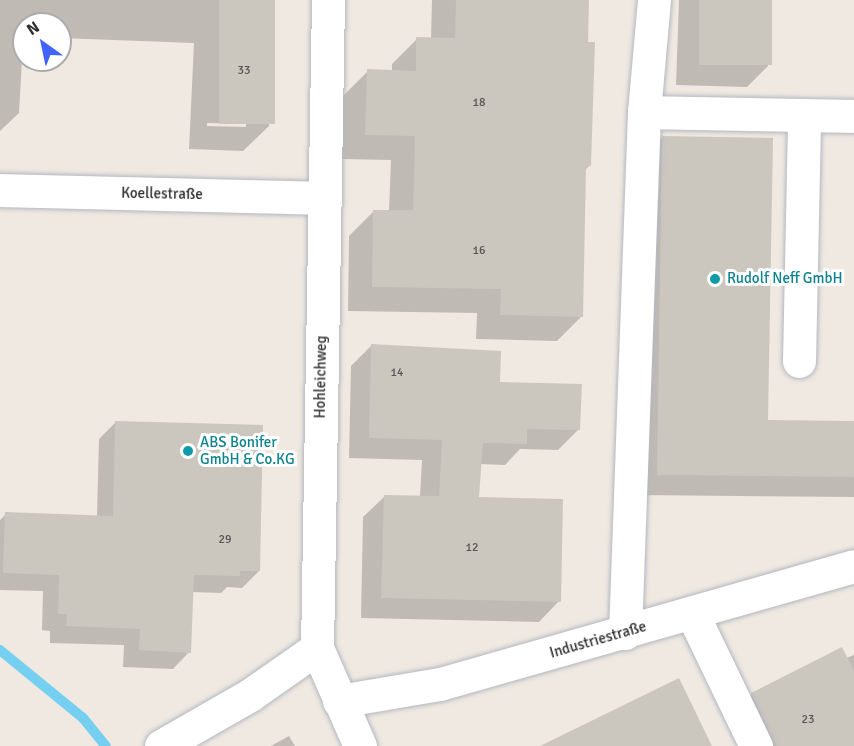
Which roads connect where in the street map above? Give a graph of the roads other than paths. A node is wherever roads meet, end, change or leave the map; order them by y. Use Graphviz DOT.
graph roads {
  1 [pos="327,0"];
  2 [pos="654,0"];
  3 [pos="644,112"];
  4 [pos="804,115"];
  5 [pos="854,116"];
  6 [pos="0,190"];
  7 [pos="323,198"];
  8 [pos="799,361"];
  9 [pos="854,566"];
  10 [pos="692,614"];
  11 [pos="625,633"];
  12 [pos="318,648"];
  13 [pos="339,701"];
  14 [pos="165,743"];
  15 [pos="360,746"];
  16 [pos="756,746"];
  1 -- 7 [label="street, Hohleichweg"];
  2 -- 3 [label="street"];
  3 -- 4 [label="street"];
  3 -- 11 [label="street"];
  4 -- 5 [label="street"];
  4 -- 8 [label="street"];
  6 -- 7 [label="street, Koellestraße"];
  7 -- 12 [label="street, Hohleichweg"];
  9 -- 10 [label="street, Industriestraße"];
  10 -- 11 [label="street, Industriestraße"];
  10 -- 16 [label="street"];
  11 -- 13 [label="street, Industriestraße"];
  12 -- 13 [label="street, Hohleichweg"];
  12 -- 14 [label="street"];
  13 -- 15 [label="street, Hohleichweg"];
}
